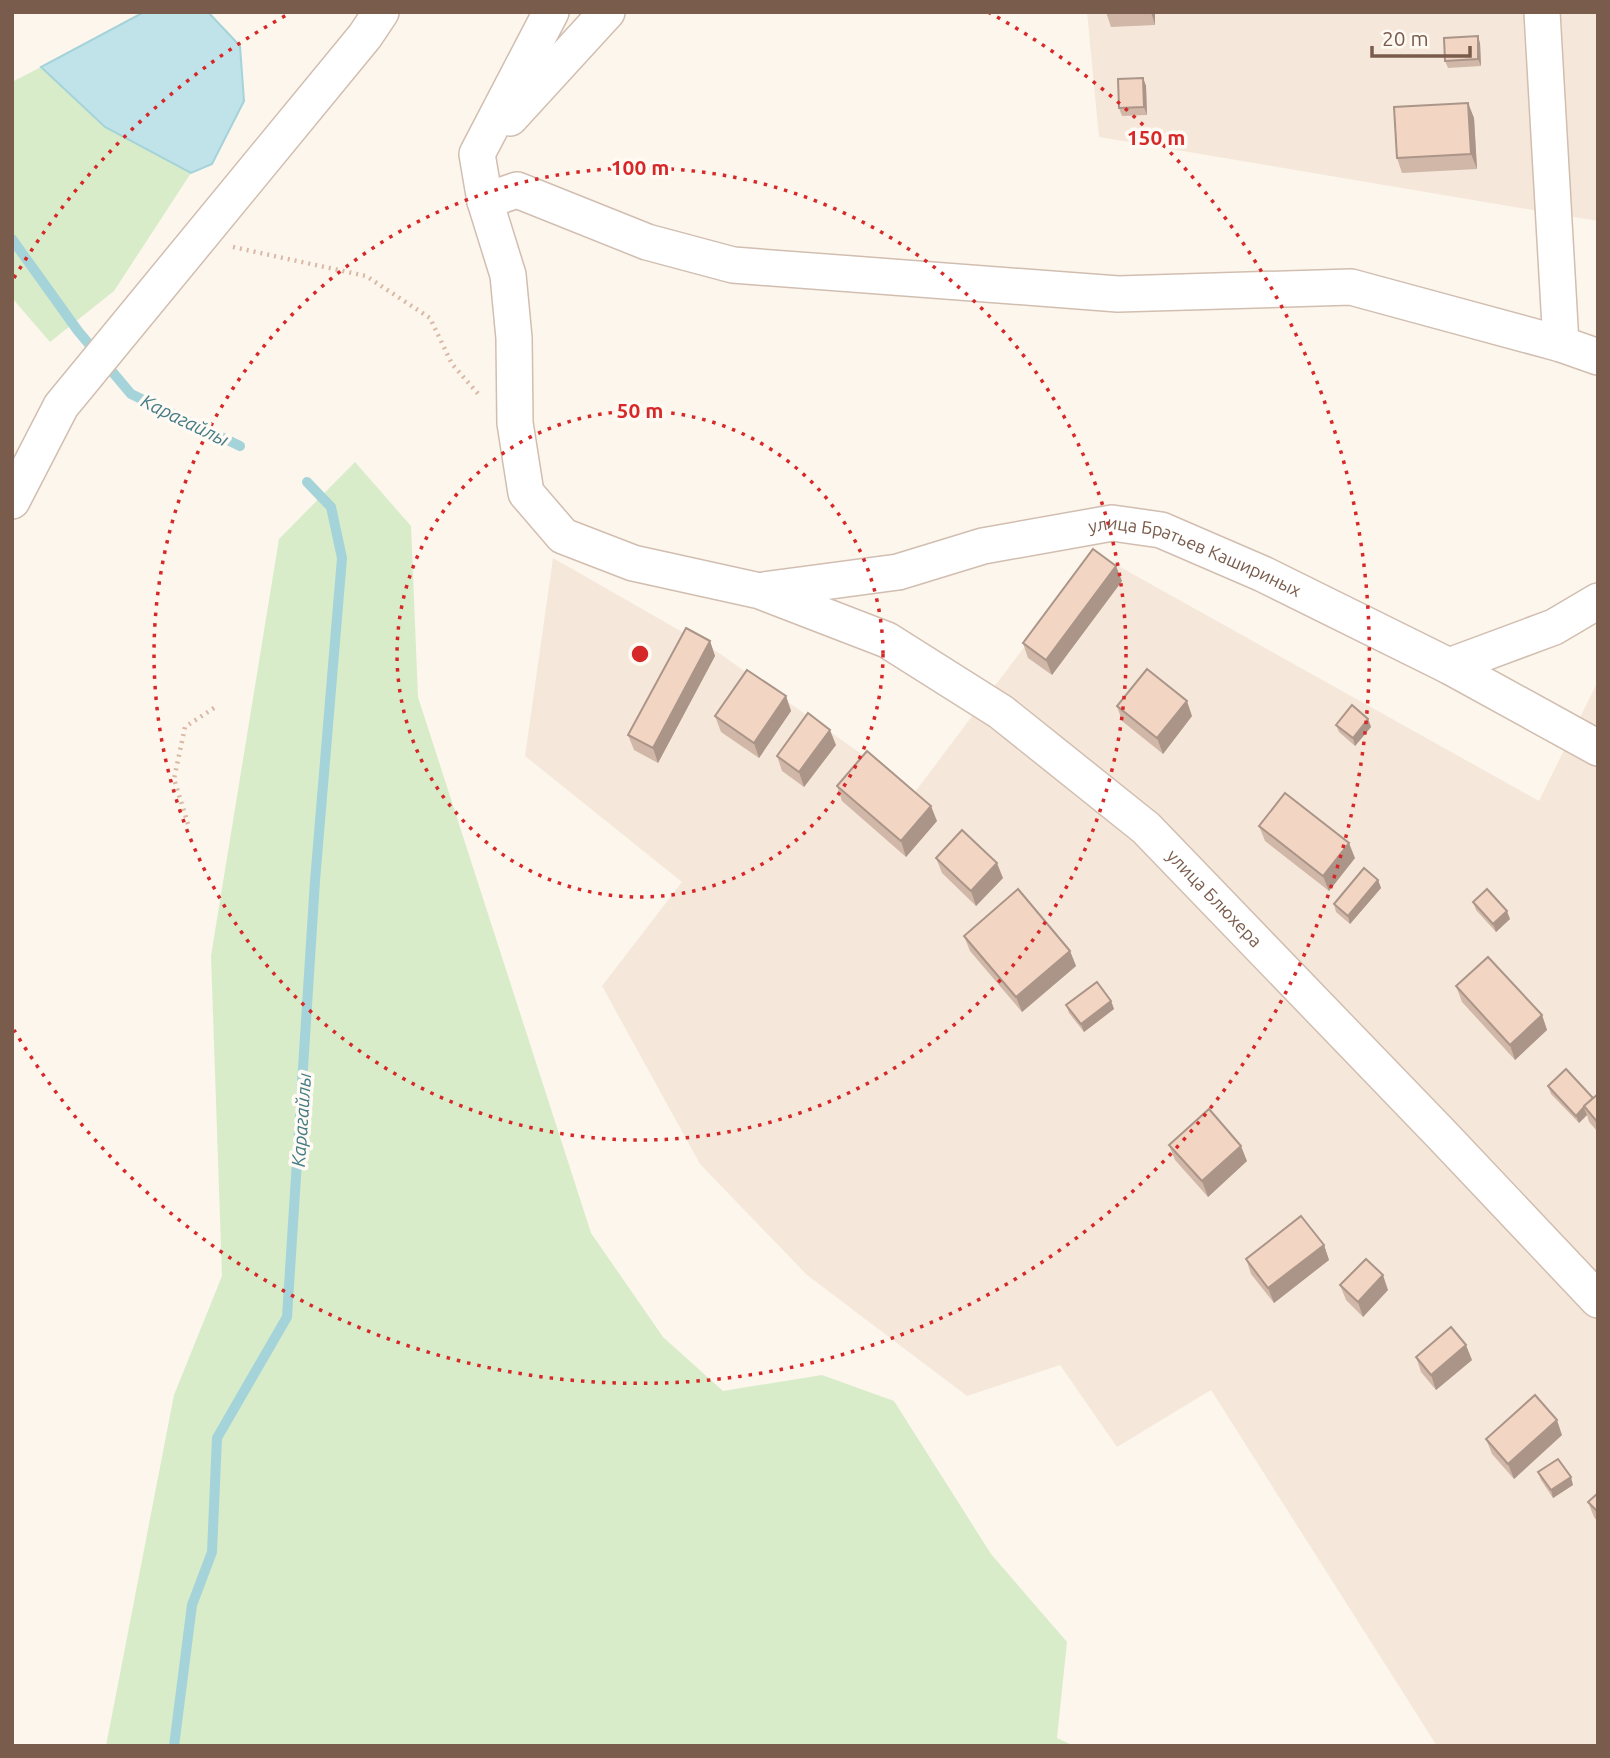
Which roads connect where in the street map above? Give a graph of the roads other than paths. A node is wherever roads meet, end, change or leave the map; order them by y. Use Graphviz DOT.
graph roads {
  1 [pos="380,12"];
  2 [pos="551,12"];
  3 [pos="607,12"];
  4 [pos="1542,12"];
  5 [pos="477,154"];
  6 [pos="485,201"];
  7 [pos="1561,344"];
  8 [pos="1598,357"];
  9 [pos="12,501"];
  10 [pos="760,591"];
  11 [pos="1598,601"];
  12 [pos="1448,666"];
  13 [pos="1598,748"];
  14 [pos="1598,1300"];
  1 -- 9 [label="street"];
  2 -- 5 [label="street"];
  3 -- 5 [label="street"];
  4 -- 7 [label="street"];
  5 -- 6 [label="street"];
  6 -- 7 [label="street"];
  6 -- 10 [label="street"];
  7 -- 8 [label="street"];
  10 -- 12 [label="street, улица Братьев Кашириных"];
  10 -- 14 [label="street, улица Блюхера"];
  11 -- 12 [label="street"];
  12 -- 13 [label="street, улица Братьев Кашириных"];
}
